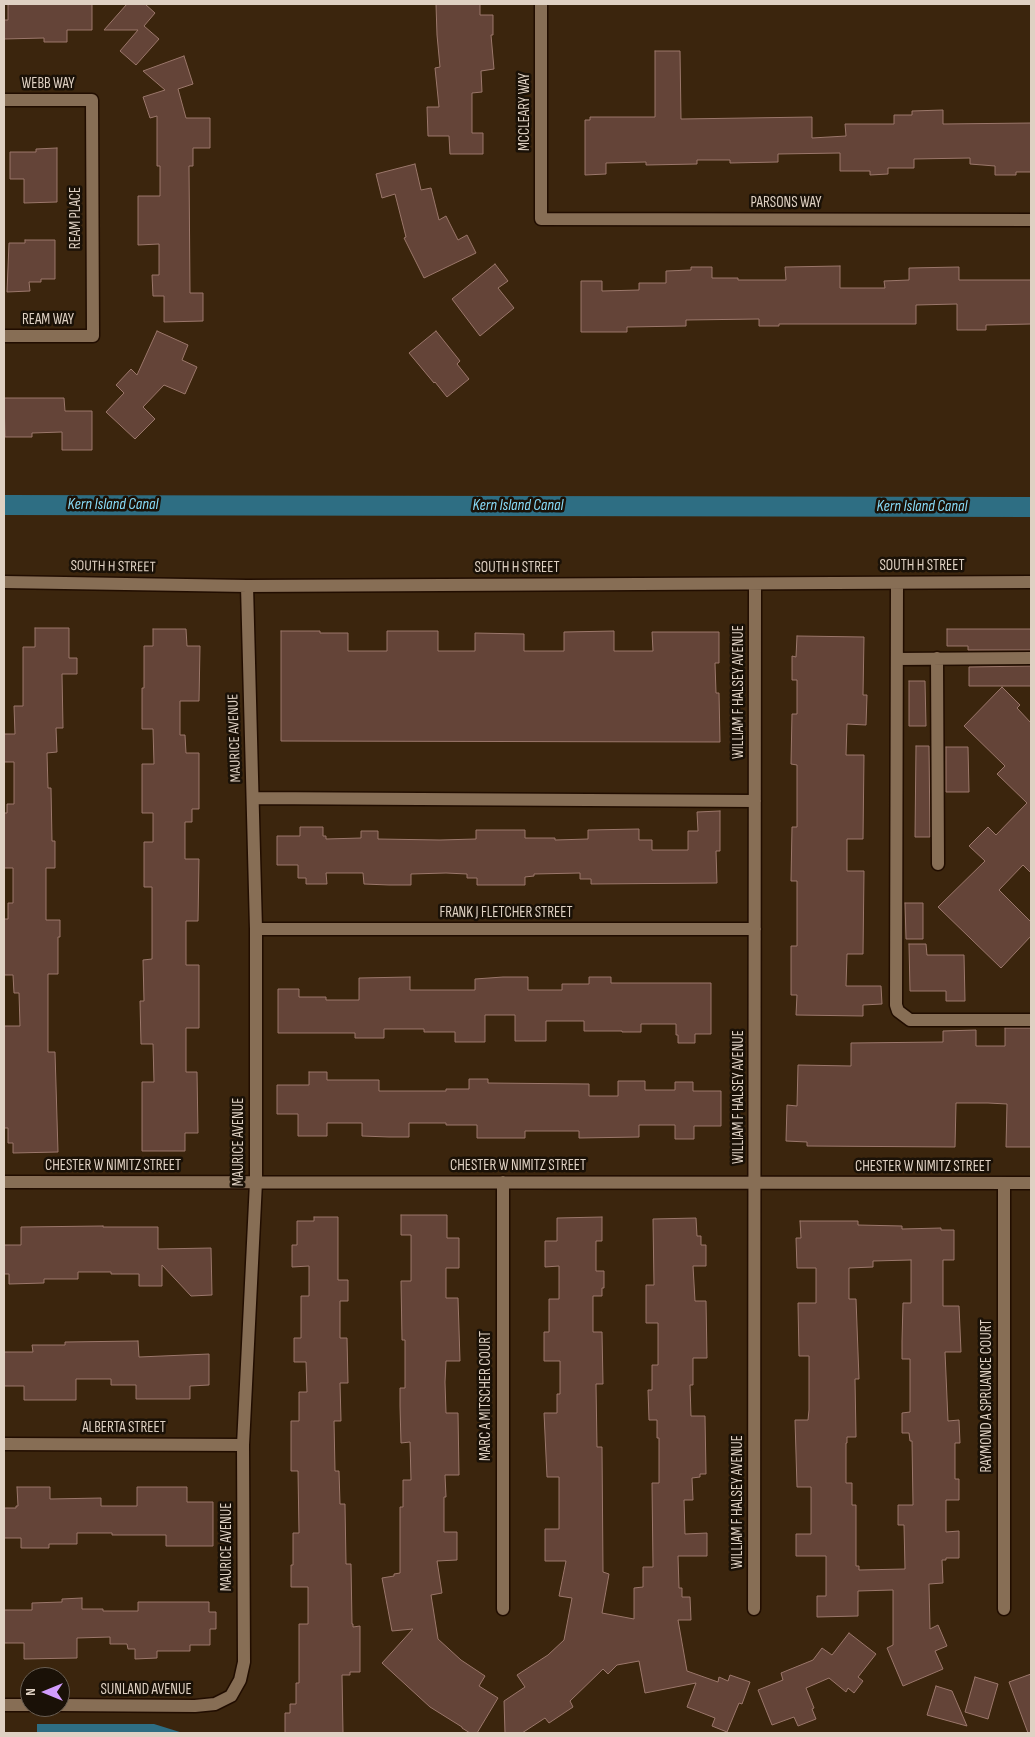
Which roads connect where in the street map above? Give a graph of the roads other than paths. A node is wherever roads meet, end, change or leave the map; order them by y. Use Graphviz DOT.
graph roads {
  1 [pos="541,4"];
  2 [pos="4,100"];
  3 [pos="92,100"];
  4 [pos="541,219"];
  5 [pos="1031,220"];
  6 [pos="4,336"];
  7 [pos="92,336"];
  8 [pos="4,582"];
  9 [pos="1031,582"];
  10 [pos="897,583"];
  11 [pos="755,584"];
  12 [pos="247,586"];
  13 [pos="937,658"];
  14 [pos="1031,658"];
  15 [pos="897,659"];
  16 [pos="253,798"];
  17 [pos="755,801"];
  18 [pos="938,864"];
  19 [pos="256,929"];
  20 [pos="755,929"];
  21 [pos="1031,1020"];
  22 [pos="4,1182"];
  23 [pos="256,1182"];
  24 [pos="503,1182"];
  25 [pos="755,1183"];
  26 [pos="1004,1183"];
  27 [pos="1031,1183"];
  28 [pos="4,1444"];
  29 [pos="243,1445"];
  30 [pos="502,1609"];
  31 [pos="754,1609"];
  32 [pos="1004,1609"];
  33 [pos="231,1696"];
  34 [pos="4,1705"];
  35 [pos="20,1705"];
  36 [pos="70,1705"];
  1 -- 4 [label="street, MCCLEARY WAY"];
  2 -- 3 [label="street, WEBB WAY"];
  3 -- 7 [label="street, REAM PLACE"];
  4 -- 5 [label="street, PARSONS WAY"];
  6 -- 7 [label="street, REAM WAY"];
  8 -- 12 [label="street, SOUTH H STREET"];
  9 -- 10 [label="street, SOUTH H STREET"];
  10 -- 11 [label="street, SOUTH H STREET"];
  10 -- 15 [label="street"];
  11 -- 12 [label="street, SOUTH H STREET"];
  11 -- 17 [label="street, WILLIAM F HALSEY AVENUE"];
  12 -- 16 [label="street, MAURICE AVENUE"];
  13 -- 14 [label="street"];
  13 -- 15 [label="street"];
  13 -- 18 [label="street"];
  15 -- 21 [label="street"];
  16 -- 17 [label="street"];
  16 -- 19 [label="street, MAURICE AVENUE"];
  17 -- 20 [label="street, WILLIAM F HALSEY AVENUE"];
  19 -- 20 [label="street, FRANK J FLETCHER STREET"];
  19 -- 23 [label="street, MAURICE AVENUE"];
  20 -- 25 [label="street, WILLIAM F HALSEY AVENUE"];
  22 -- 23 [label="street, CHESTER W NIMITZ STREET"];
  23 -- 24 [label="street, CHESTER W NIMITZ STREET"];
  23 -- 29 [label="street, MAURICE AVENUE"];
  24 -- 25 [label="street, CHESTER W NIMITZ STREET"];
  24 -- 30 [label="street, MARC A MITSCHER COURT"];
  25 -- 26 [label="street, CHESTER W NIMITZ STREET"];
  25 -- 31 [label="street, WILLIAM F HALSEY AVENUE"];
  26 -- 27 [label="street, CHESTER W NIMITZ STREET"];
  26 -- 32 [label="street, RAYMOND A SPRUANCE COURT"];
  28 -- 29 [label="street, ALBERTA STREET"];
  29 -- 33 [label="street, MAURICE AVENUE"];
  33 -- 36 [label="street, SUNLAND AVENUE"];
  34 -- 35 [label="street"];
}
